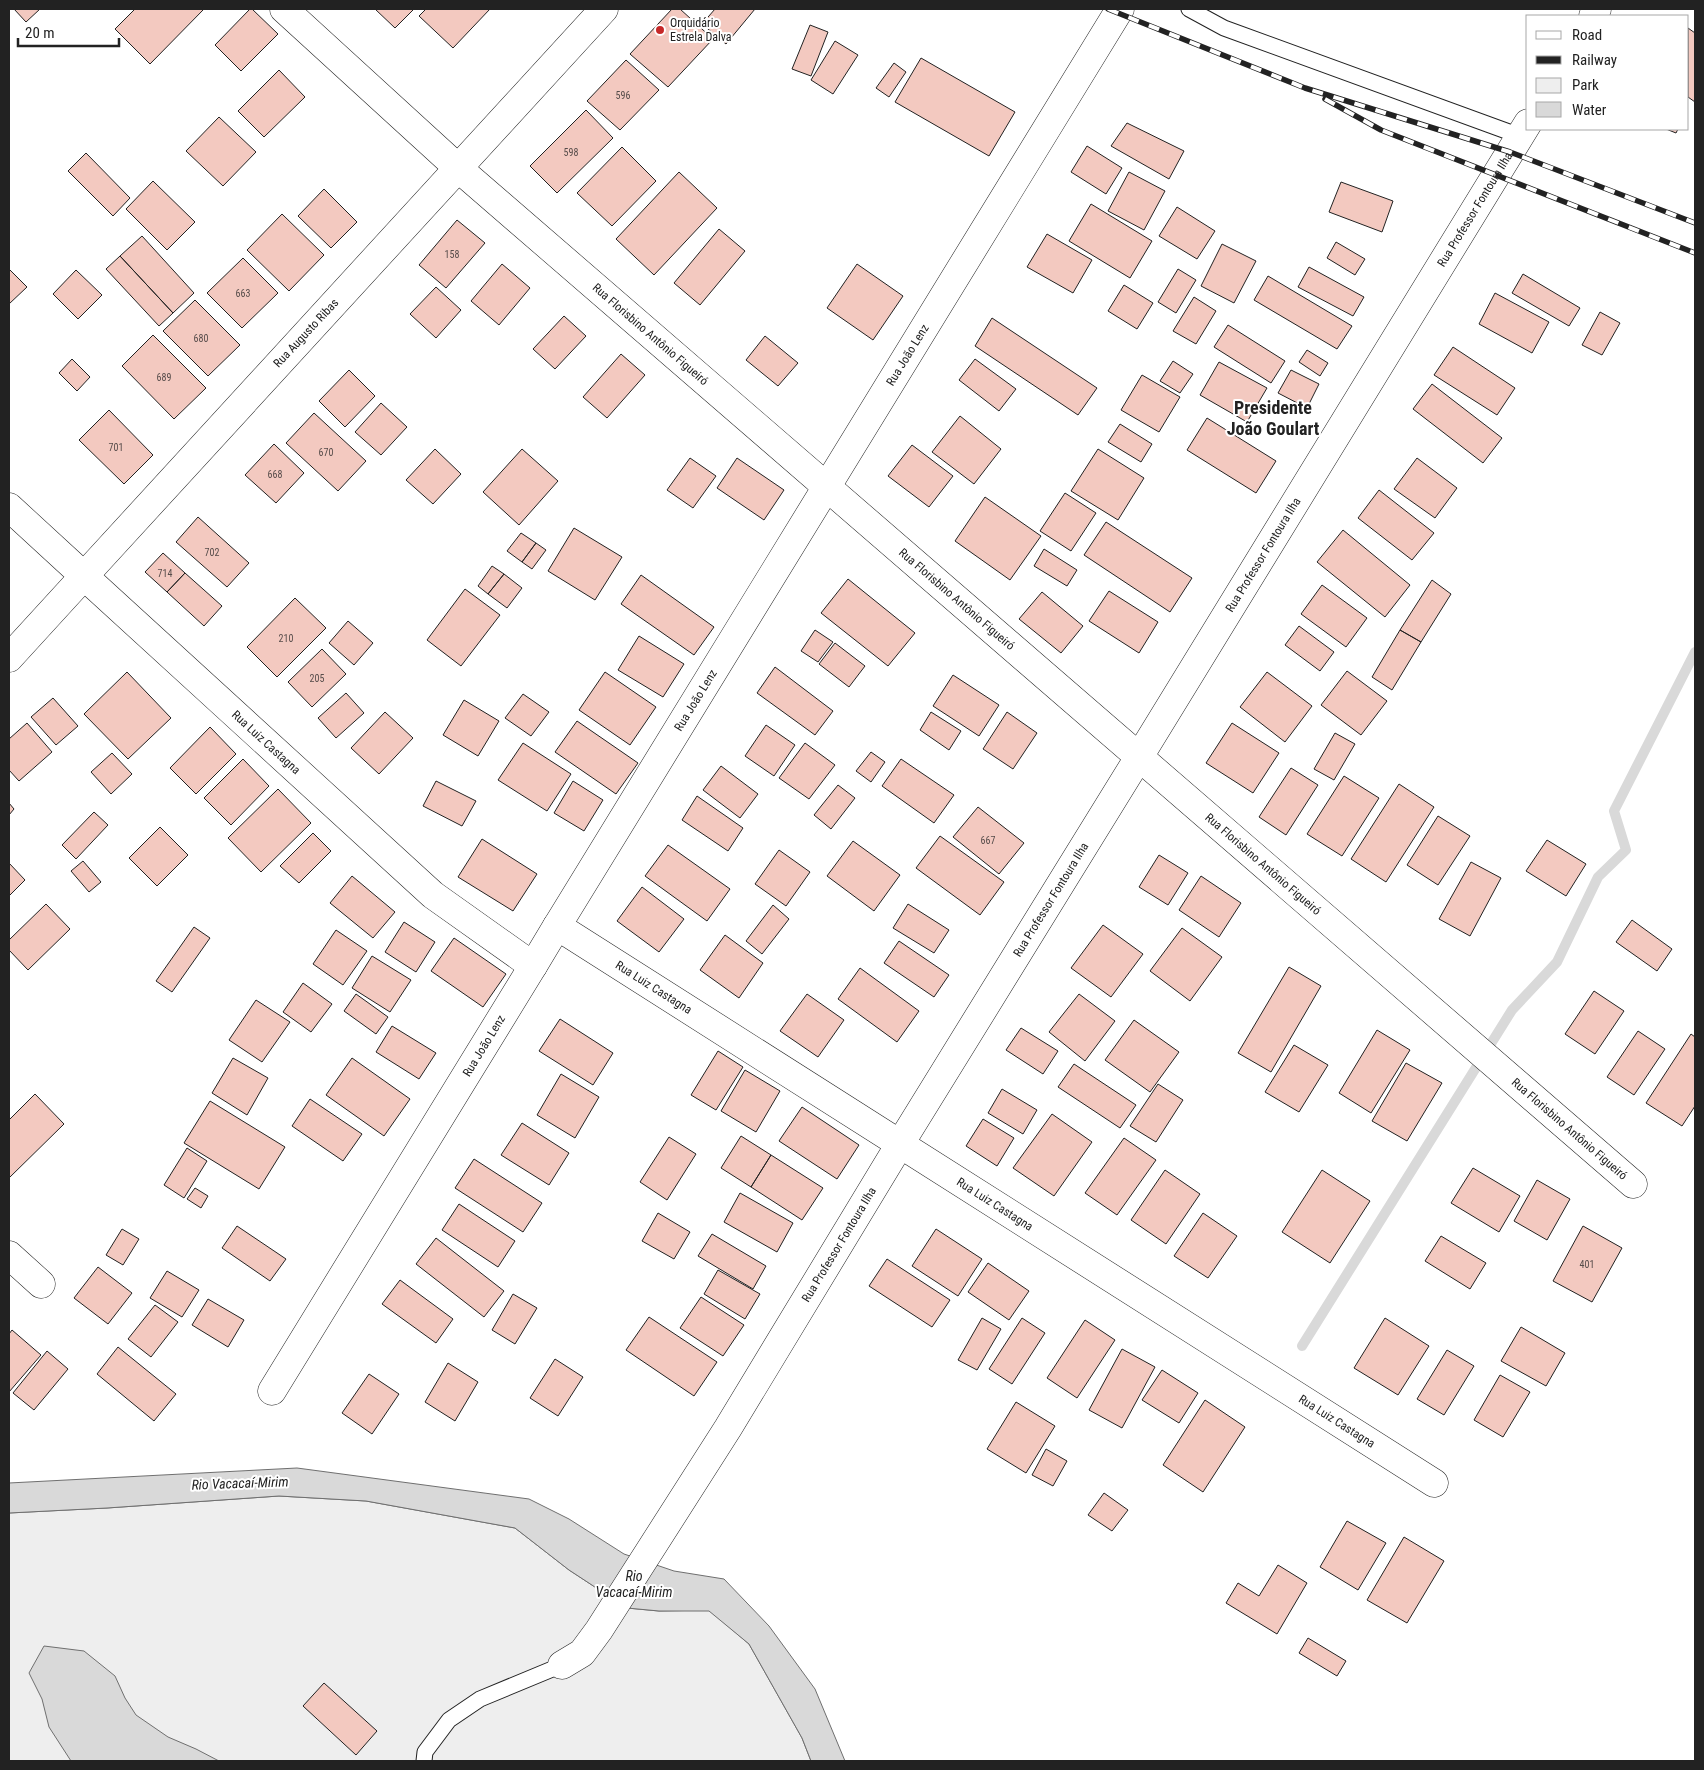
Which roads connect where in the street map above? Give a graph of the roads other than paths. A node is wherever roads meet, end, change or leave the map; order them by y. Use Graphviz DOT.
graph roads {
  1 [pos="284,9"];
  2 [pos="604,9"];
  3 [pos="1120,9"];
  4 [pos="1189,9"];
  5 [pos="1524,130"];
  6 [pos="458,168"];
  7 [pos="826,487"];
  8 [pos="9,507"];
  9 [pos="84,576"];
  10 [pos="9,658"];
  11 [pos="1139,757"];
  12 [pos="557,926"];
  13 [pos="533,966"];
  14 [pos="900,1144"];
  15 [pos="1633,1184"];
  16 [pos="9,1255"];
  17 [pos="41,1284"];
  18 [pos="272,1391"];
  19 [pos="1434,1483"];
  20 [pos="562,1665"];
  21 [pos="424,1761"];
  1 -- 6 [label="street, Rua Florisbino Antônio Figueiró"];
  2 -- 6 [label="street, Rua Augusto Ribas"];
  3 -- 7 [label="street, Rua João Lenz"];
  4 -- 5 [label="lane"];
  5 -- 11 [label="street, Rua Professor Fontoura Ilha"];
  6 -- 7 [label="street, Rua Florisbino Antônio Figueiró"];
  6 -- 9 [label="street, Rua Augusto Ribas"];
  7 -- 11 [label="street, Rua Florisbino Antônio Figueiró"];
  7 -- 12 [label="street, Rua João Lenz"];
  8 -- 9 [label="street, Rua Luiz Castagna"];
  9 -- 10 [label="street, Rua Augusto Ribas"];
  9 -- 13 [label="street, Rua Luiz Castagna"];
  11 -- 14 [label="street, Rua Professor Fontoura Ilha"];
  11 -- 15 [label="street, Rua Florisbino Antônio Figueiró"];
  12 -- 13 [label="street, Rua João Lenz"];
  12 -- 14 [label="street, Rua Luiz Castagna"];
  13 -- 18 [label="street, Rua João Lenz"];
  14 -- 19 [label="street, Rua Luiz Castagna"];
  14 -- 20 [label="street, Rua Professor Fontoura Ilha"];
  16 -- 17 [label="street"];
  20 -- 21 [label="lane"];
}
